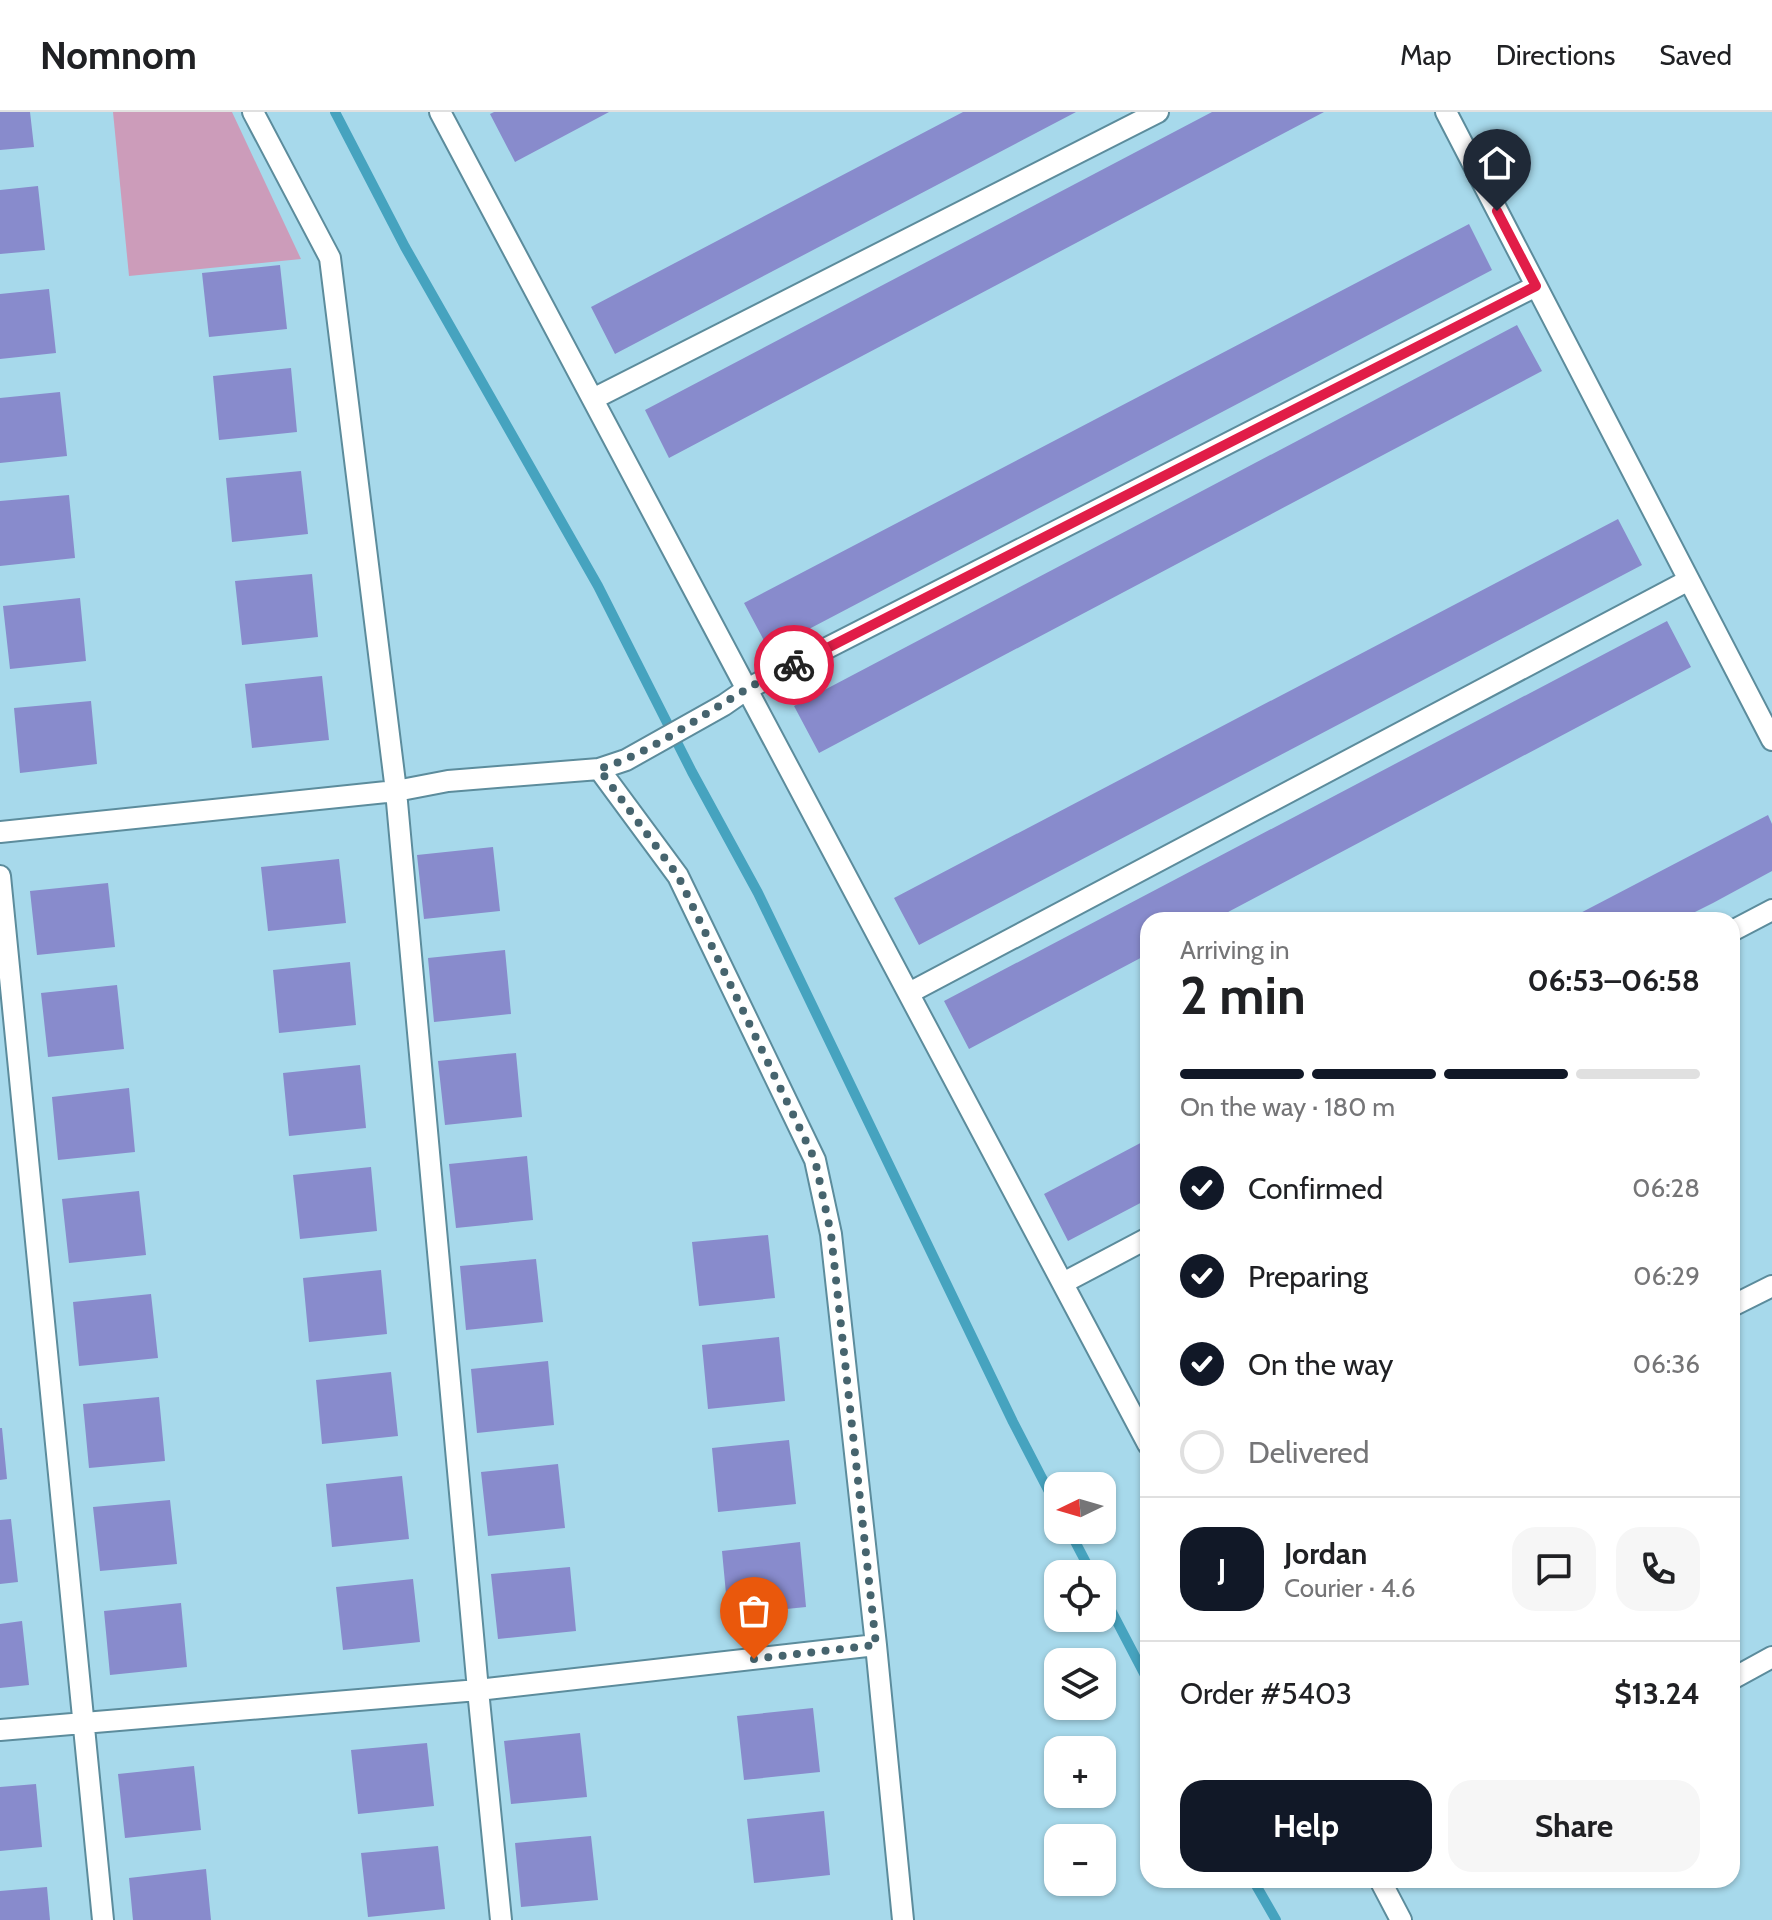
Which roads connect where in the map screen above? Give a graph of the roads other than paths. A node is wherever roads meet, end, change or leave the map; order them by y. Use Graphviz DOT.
graph roads {
  1 [pos="253,112"];
  2 [pos="440,112"];
  3 [pos="1158,112"];
  4 [pos="1446,112"];
  5 [pos="1536,286"];
  6 [pos="593,399"];
  7 [pos="1689,580"];
  8 [pos="747,689"];
  9 [pos="1772,740"];
  10 [pos="599,769"];
  11 [pos="396,791"];
  12 [pos="0,832"];
  13 [pos="0,876"];
  14 [pos="1772,910"];
  15 [pos="1740,927"];
  16 [pos="909,993"];
  17 [pos="1140,1242"];
  18 [pos="1063,1283"];
  19 [pos="1772,1286"];
  20 [pos="1740,1302"];
  21 [pos="1140,1429"];
  22 [pos="876,1645"];
  23 [pos="1772,1657"];
  24 [pos="1740,1675"];
  25 [pos="478,1690"];
  26 [pos="82,1722"];
  27 [pos="0,1730"];
  28 [pos="1384,1888"];
  29 [pos="103,1920"];
  30 [pos="501,1920"];
  31 [pos="903,1920"];
  32 [pos="1401,1920"];
  1 -- 11 [label="lane"];
  2 -- 6 [label="lane"];
  3 -- 6 [label="lane"];
  4 -- 5 [label="lane"];
  5 -- 7 [label="lane"];
  5 -- 8 [label="lane"];
  6 -- 8 [label="lane"];
  7 -- 9 [label="lane"];
  7 -- 16 [label="lane"];
  8 -- 10 [label="lane"];
  8 -- 16 [label="lane"];
  10 -- 11 [label="lane"];
  10 -- 22 [label="lane"];
  11 -- 12 [label="lane"];
  11 -- 25 [label="lane"];
  13 -- 26 [label="lane"];
  14 -- 15 [label="lane"];
  16 -- 18 [label="lane"];
  17 -- 18 [label="lane"];
  18 -- 21 [label="lane"];
  19 -- 20 [label="lane"];
  22 -- 25 [label="lane"];
  22 -- 31 [label="lane"];
  23 -- 24 [label="lane"];
  25 -- 26 [label="lane"];
  25 -- 30 [label="lane"];
  26 -- 27 [label="lane"];
  26 -- 29 [label="lane"];
  28 -- 32 [label="lane"];
}
